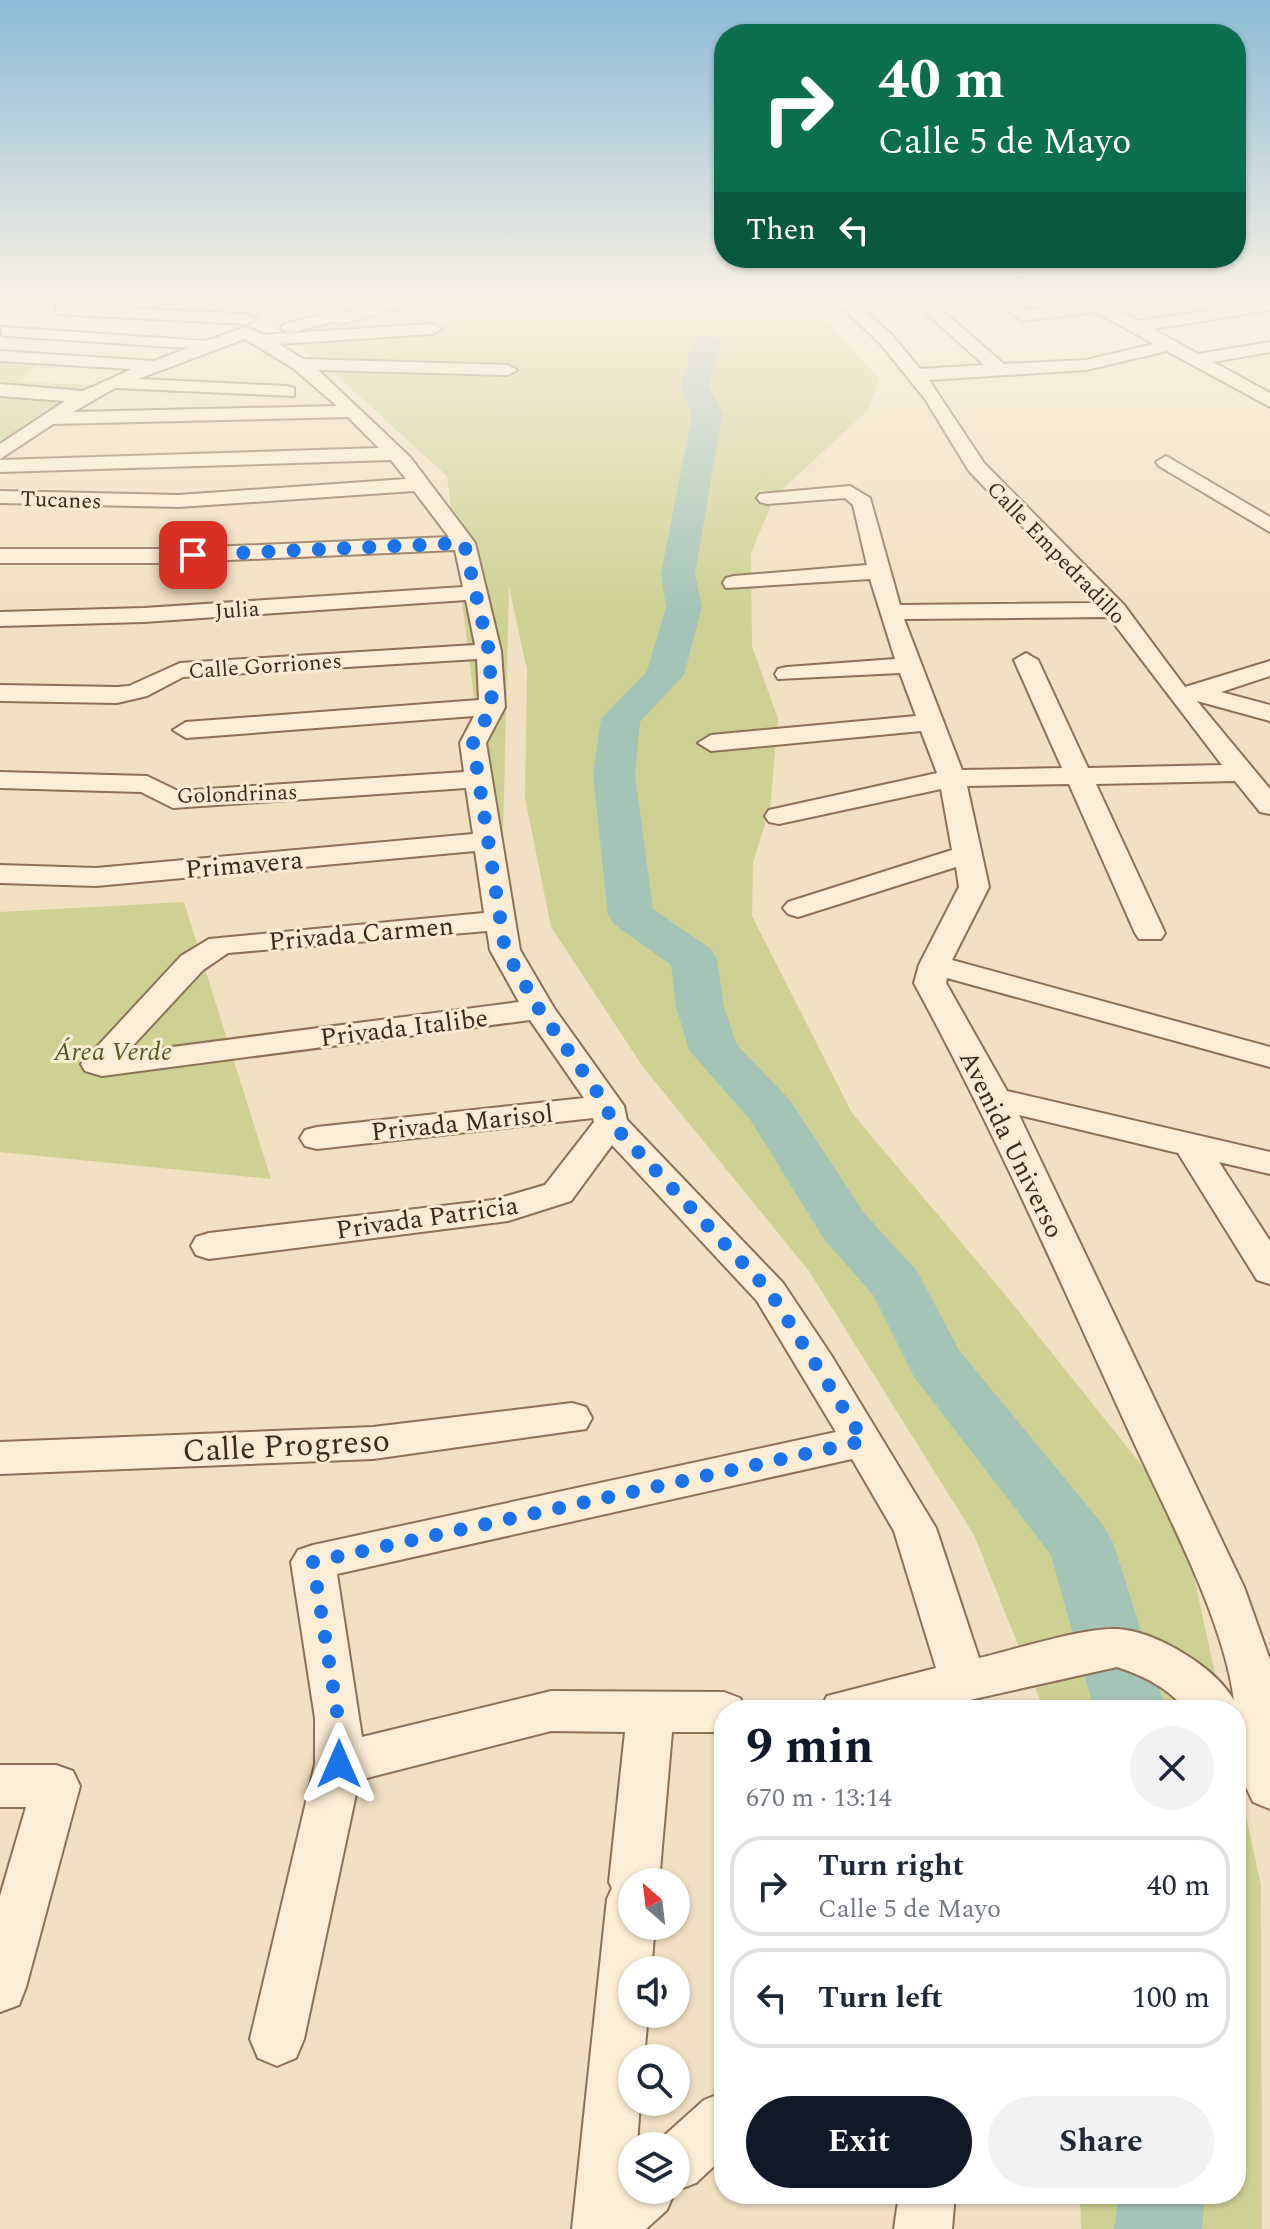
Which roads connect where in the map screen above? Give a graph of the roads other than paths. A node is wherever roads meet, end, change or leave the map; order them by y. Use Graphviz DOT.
graph roads {
  1 [pos="72,405"];
  2 [pos="304,405"];
  3 [pos="346,405"];
  4 [pos="938,405"];
  5 [pos="48,418"];
  6 [pos="9,437"];
  7 [pos="0,453"];
  8 [pos="394,454"];
  9 [pos="1166,462"];
  10 [pos="0,466"];
  11 [pos="420,484"];
  12 [pos="0,497"];
  13 [pos="767,498"];
  14 [pos="1270,526"];
  15 [pos="464,543"];
  16 [pos="0,556"];
  17 [pos="881,571"];
  18 [pos="734,583"];
  19 [pos="473,593"];
  20 [pos="1116,610"];
  21 [pos="890,612"];
  22 [pos="0,619"];
  23 [pos="489,651"];
  24 [pos="1026,660"];
  25 [pos="911,665"];
  26 [pos="1270,668"];
  27 [pos="787,674"];
  28 [pos="0,693"];
  29 [pos="1188,695"];
  30 [pos="492,707"];
  31 [pos="1270,713"];
  32 [pos="933,722"];
  33 [pos="186,730"];
  34 [pos="711,743"];
  35 [pos="1244,773"];
  36 [pos="1079,777"];
  37 [pos="952,778"];
  38 [pos="478,779"];
  39 [pos="0,780"];
  40 [pos="1270,806"];
  41 [pos="779,816"];
  42 [pos="488,841"];
  43 [pos="969,854"];
  44 [pos="0,874"];
  45 [pos="798,908"];
  46 [pos="501,921"];
  47 [pos="1150,933"];
  48 [pos="220,945"];
  49 [pos="934,965"];
  50 [pos="539,1009"];
  51 [pos="1270,1057"];
  52 [pos="994,1099"];
  53 [pos="609,1114"];
  54 [pos="317,1138"];
  55 [pos="1189,1143"];
  56 [pos="1270,1163"];
  57 [pos="209,1246"];
  58 [pos="1270,1271"];
  59 [pos="572,1418"];
  60 [pos="864,1441"];
  61 [pos="0,1458"];
  62 [pos="1262,1681"];
  63 [pos="1201,1694"];
  64 [pos="959,1697"];
  65 [pos="932,1700"];
  66 [pos="714,1712"];
  67 [pos="650,1713"];
  68 [pos="1246,1747"];
  69 [pos="339,1764"];
  70 [pos="1268,1777"];
  71 [pos="0,1786"];
  72 [pos="635,1868"];
  73 [pos="628,1940"];
  74 [pos="0,1987"];
  75 [pos="277,2039"];
  76 [pos="714,2129"];
  77 [pos="690,2150"];
  78 [pos="631,2204"];
  79 [pos="926,2204"];
  80 [pos="602,2229"];
  81 [pos="923,2229"];
  1 -- 5 [label="street"];
  2 -- 5 [label="street"];
  3 -- 8 [label="street"];
  4 -- 20 [label="street, Calle Empedradillo"];
  5 -- 6 [label="street"];
  6 -- 7 [label="street"];
  8 -- 10 [label="street"];
  8 -- 11 [label="street"];
  9 -- 14 [label="street"];
  11 -- 12 [label="street, Tucanes"];
  11 -- 15 [label="street"];
  13 -- 17 [label="street"];
  15 -- 16 [label="street"];
  15 -- 19 [label="street"];
  17 -- 18 [label="street"];
  17 -- 21 [label="street"];
  19 -- 22 [label="street, Julia"];
  19 -- 23 [label="street"];
  20 -- 21 [label="street"];
  20 -- 29 [label="street, Calle Empedradillo"];
  21 -- 25 [label="street"];
  23 -- 28 [label="street, Calle Gorriones"];
  23 -- 30 [label="street"];
  24 -- 36 [label="street"];
  25 -- 27 [label="street"];
  25 -- 32 [label="street"];
  26 -- 29 [label="street"];
  29 -- 31 [label="street"];
  29 -- 35 [label="street, Calle Empedradillo"];
  30 -- 33 [label="street"];
  30 -- 38 [label="street"];
  32 -- 34 [label="street"];
  32 -- 37 [label="street"];
  35 -- 36 [label="street"];
  35 -- 40 [label="street, Calle Empedradillo"];
  36 -- 37 [label="street"];
  36 -- 47 [label="street"];
  37 -- 41 [label="street"];
  37 -- 43 [label="street"];
  38 -- 39 [label="street, Golondrinas"];
  38 -- 42 [label="street"];
  42 -- 44 [label="street, Primavera"];
  42 -- 46 [label="street"];
  43 -- 45 [label="street"];
  43 -- 49 [label="street"];
  46 -- 48 [label="street, Privada Carmen"];
  46 -- 50 [label="street"];
  48 -- 50 [label="street, Privada Italibe"];
  49 -- 51 [label="street"];
  49 -- 52 [label="street, Avenida Universo"];
  50 -- 53 [label="street"];
  52 -- 55 [label="street"];
  52 -- 62 [label="street, Avenida Universo"];
  53 -- 54 [label="street, Privada Marisol"];
  53 -- 57 [label="street, Privada Patricia"];
  53 -- 60 [label="street"];
  55 -- 56 [label="street"];
  55 -- 58 [label="street"];
  59 -- 61 [label="street, Calle Progreso"];
  60 -- 64 [label="street"];
  60 -- 69 [label="street"];
  62 -- 70 [label="street, Avenida Universo"];
  63 -- 64 [label="street"];
  64 -- 65 [label="street"];
  66 -- 67 [label="street"];
  67 -- 69 [label="street"];
  67 -- 72 [label="street"];
  68 -- 70 [label="street"];
  69 -- 75 [label="street"];
  71 -- 74 [label="street"];
  73 -- 80 [label="street"];
  76 -- 77 [label="street"];
  78 -- 80 [label="street"];
  79 -- 81 [label="street"];
}
